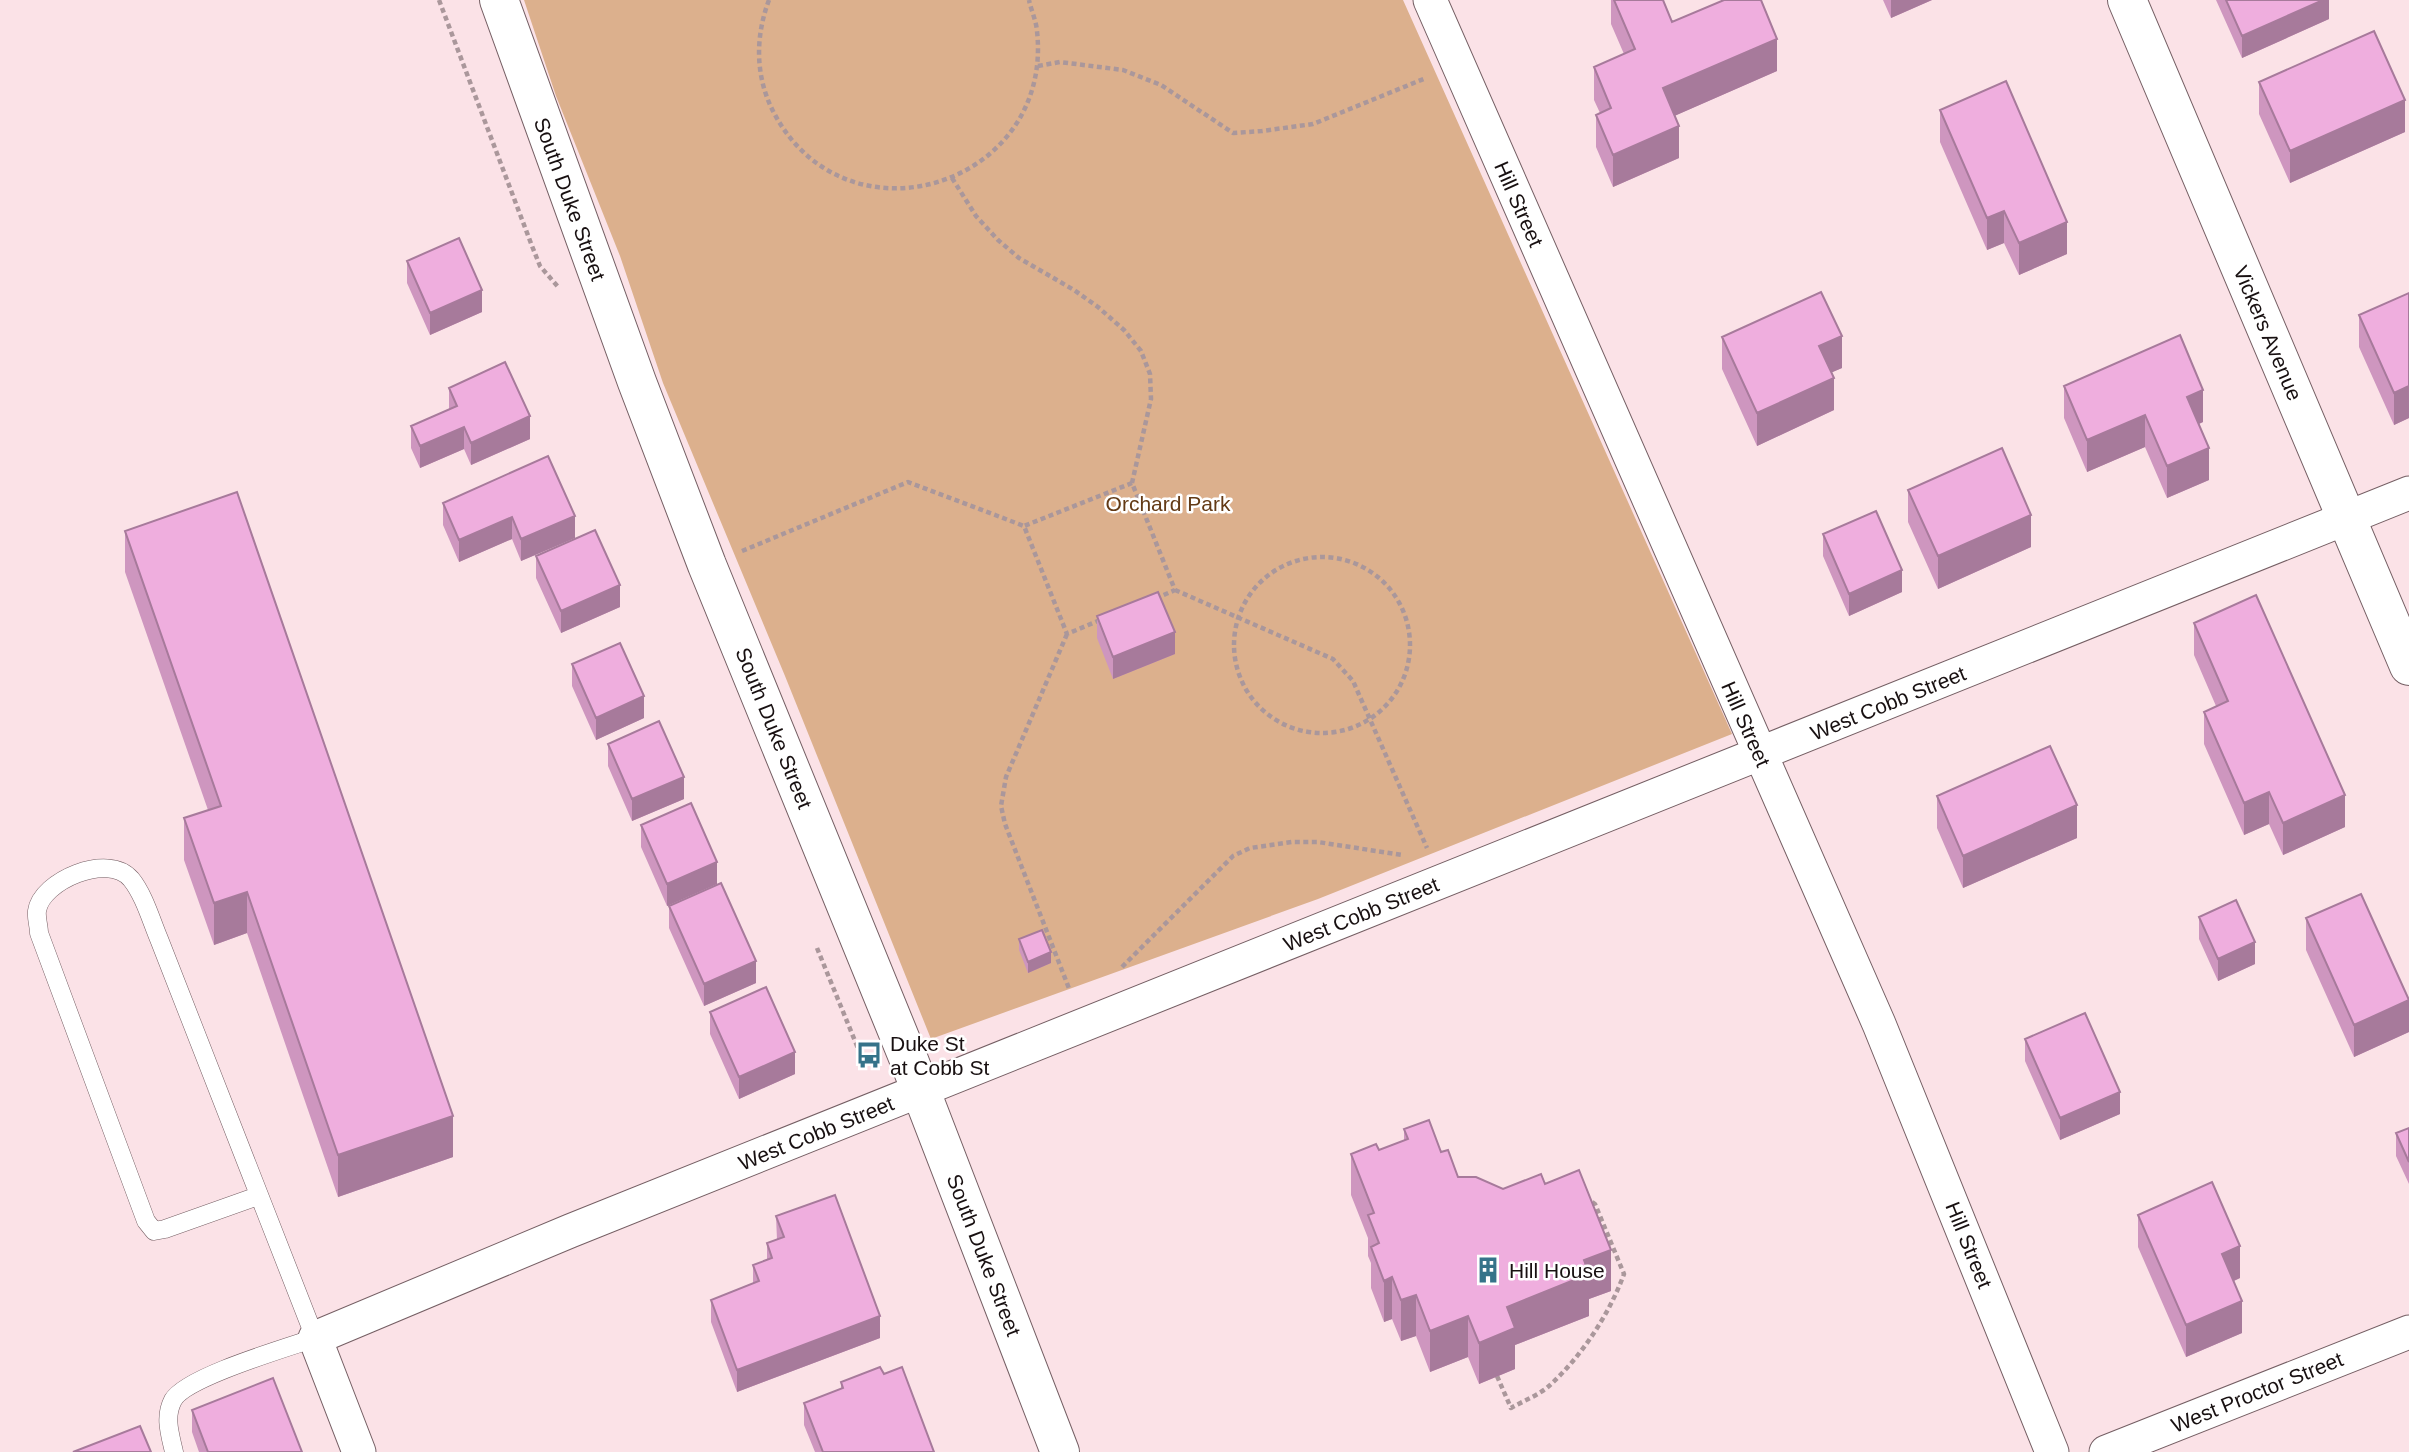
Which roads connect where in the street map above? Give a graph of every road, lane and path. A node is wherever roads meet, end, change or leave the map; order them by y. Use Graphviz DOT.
graph roads {
  1 [pos="499,0"];
  2 [pos="769,0"];
  3 [pos="1028,0"];
  4 [pos="1430,0"];
  5 [pos="2127,0"];
  6 [pos="1458,65"];
  7 [pos="1038,66"];
  8 [pos="952,178"];
  9 [pos="1132,483"];
  10 [pos="2409,493"];
  11 [pos="2347,518"];
  12 [pos="1024,526"];
  13 [pos="707,565"];
  14 [pos="1175,590"];
  15 [pos="1151,600"];
  16 [pos="1240,616"];
  17 [pos="1103,619"];
  18 [pos="1067,634"];
  19 [pos="2409,667"];
  20 [pos="1371,719"];
  21 [pos="1760,754"];
  22 [pos="1439,844"];
  23 [pos="1427,848"];
  24 [pos="1416,852"];
  25 [pos="1406,855"];
  26 [pos="1442,882"];
  27 [pos="1115,972"];
  28 [pos="1076,989"];
  29 [pos="920,1092"];
  30 [pos="258,1196"];
  31 [pos="1585,1197"];
  32 [pos="2409,1332"];
  33 [pos="315,1338"];
  34 [pos="1497,1377"];
  35 [pos="174,1452"];
  36 [pos="359,1452"];
  37 [pos="1060,1452"];
  38 [pos="2052,1452"];
  39 [pos="2106,1452"];
  1 -- 13 [label="main road, South Duke Street"];
  2 -- 8 [label="path"];
  3 -- 7 [label="path"];
  4 -- 6 [label="street, Hill Street"];
  5 -- 11 [label="main road, Vickers Avenue"];
  6 -- 7 [label="path"];
  6 -- 21 [label="street, Hill Street"];
  7 -- 8 [label="path"];
  8 -- 9 [label="path"];
  9 -- 12 [label="path"];
  9 -- 14 [label="path"];
  10 -- 11 [label="street, West Cobb Street"];
  11 -- 19 [label="main road, Vickers Avenue"];
  11 -- 21 [label="street, West Cobb Street"];
  12 -- 13 [label="path"];
  12 -- 18 [label="path"];
  13 -- 29 [label="main road, South Duke Street"];
  14 -- 15 [label="path"];
  14 -- 16 [label="path"];
  16 -- 20 [label="path"];
  16 -- 20 [label="path"];
  16 -- 20 [label="path"];
  17 -- 18 [label="path"];
  18 -- 28 [label="path"];
  20 -- 23 [label="path"];
  21 -- 26 [label="street, West Cobb Street"];
  21 -- 38 [label="street, Hill Street"];
  22 -- 23 [label="path"];
  23 -- 24 [label="path"];
  23 -- 26 [label="path"];
  25 -- 27 [label="path"];
  26 -- 29 [label="street, West Cobb Street"];
  29 -- 33 [label="street, West Cobb Street"];
  29 -- 37 [label="main road, South Duke Street"];
  30 -- 30 [label="lane"];
  30 -- 33 [label="lane"];
  31 -- 34 [label="path"];
  32 -- 39 [label="street, West Proctor Street"];
  33 -- 35 [label="lane"];
  33 -- 36 [label="street"];
}
